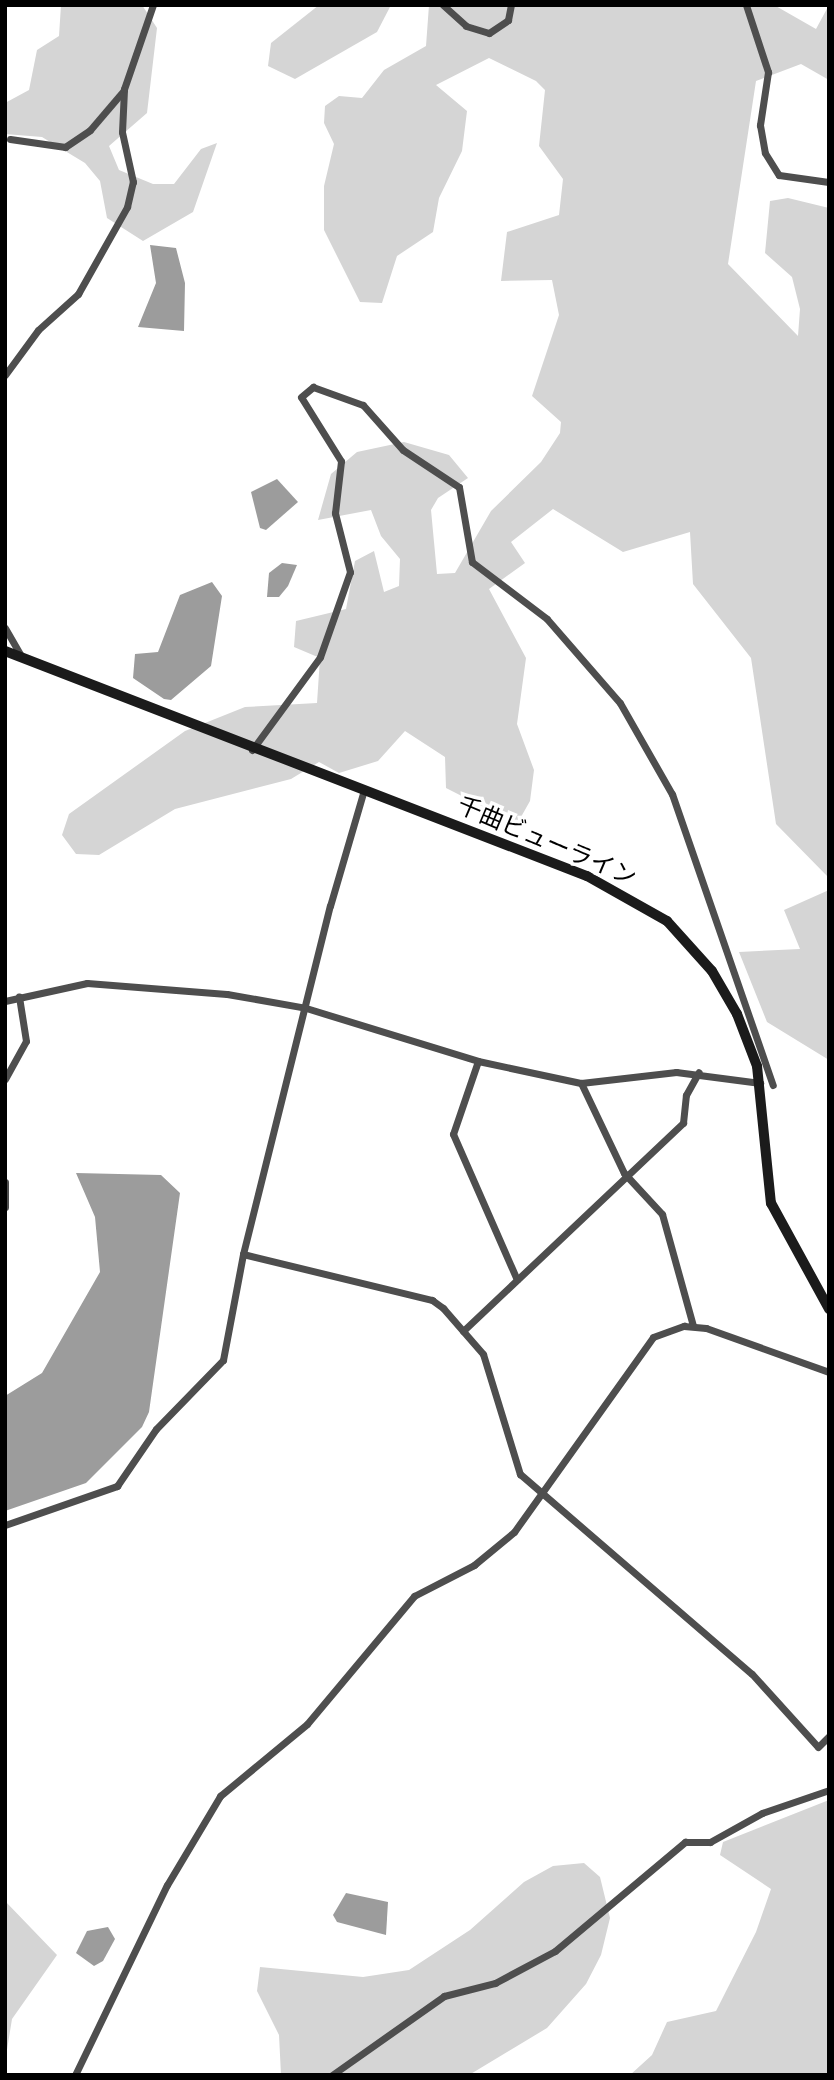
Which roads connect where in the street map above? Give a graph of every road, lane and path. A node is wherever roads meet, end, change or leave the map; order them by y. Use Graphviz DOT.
graph roads {
  1 [pos="153,5"];
  2 [pos="443,5"];
  3 [pos="511,5"];
  4 [pos="746,5"];
  5 [pos="124,89"];
  6 [pos="10,139"];
  7 [pos="829,182"];
  8 [pos="5,375"];
  9 [pos="5,628"];
  10 [pos="5,651"];
  11 [pos="23,658"];
  12 [pos="252,750"];
  13 [pos="365,790"];
  14 [pos="19,997"];
  15 [pos="5,1001"];
  16 [pos="306,1008"];
  17 [pos="478,1061"];
  18 [pos="698,1072"];
  19 [pos="5,1079"];
  20 [pos="581,1083"];
  21 [pos="760,1083"];
  22 [pos="773,1085"];
  23 [pos="627,1178"];
  24 [pos="5,1182"];
  25 [pos="5,1207"];
  26 [pos="243,1254"];
  27 [pos="517,1280"];
  28 [pos="829,1309"];
  29 [pos="693,1326"];
  30 [pos="463,1331"];
  31 [pos="829,1372"];
  32 [pos="544,1496"];
  33 [pos="5,1525"];
  34 [pos="829,1736"];
  35 [pos="829,1790"];
  36 [pos="75,2075"];
  37 [pos="332,2075"];
  1 -- 5 [label="street"];
  2 -- 3 [label="street"];
  4 -- 7 [label="street"];
  5 -- 6 [label="street"];
  5 -- 8 [label="street"];
  9 -- 11 [label="street"];
  10 -- 11 [label="street, 千曲ビューライン"];
  11 -- 12 [label="street, 千曲ビューライン"];
  12 -- 13 [label="street, 千曲ビューライン"];
  12 -- 22 [label="street"];
  13 -- 16 [label="street"];
  13 -- 21 [label="street, 千曲ビューライン"];
  14 -- 15 [label="street"];
  14 -- 16 [label="street"];
  14 -- 19 [label="street"];
  16 -- 17 [label="street"];
  16 -- 26 [label="street"];
  17 -- 20 [label="street"];
  17 -- 27 [label="street"];
  18 -- 20 [label="street"];
  18 -- 21 [label="street"];
  18 -- 23 [label="street"];
  20 -- 23 [label="street"];
  21 -- 28 [label="street, 千曲ビューライン"];
  23 -- 27 [label="street"];
  23 -- 29 [label="street"];
  24 -- 25 [label="street"];
  26 -- 30 [label="street"];
  26 -- 33 [label="street"];
  27 -- 30 [label="street"];
  29 -- 31 [label="street"];
  29 -- 32 [label="street"];
  30 -- 32 [label="street"];
  32 -- 34 [label="street"];
  32 -- 36 [label="street"];
  35 -- 37 [label="street"];
}
